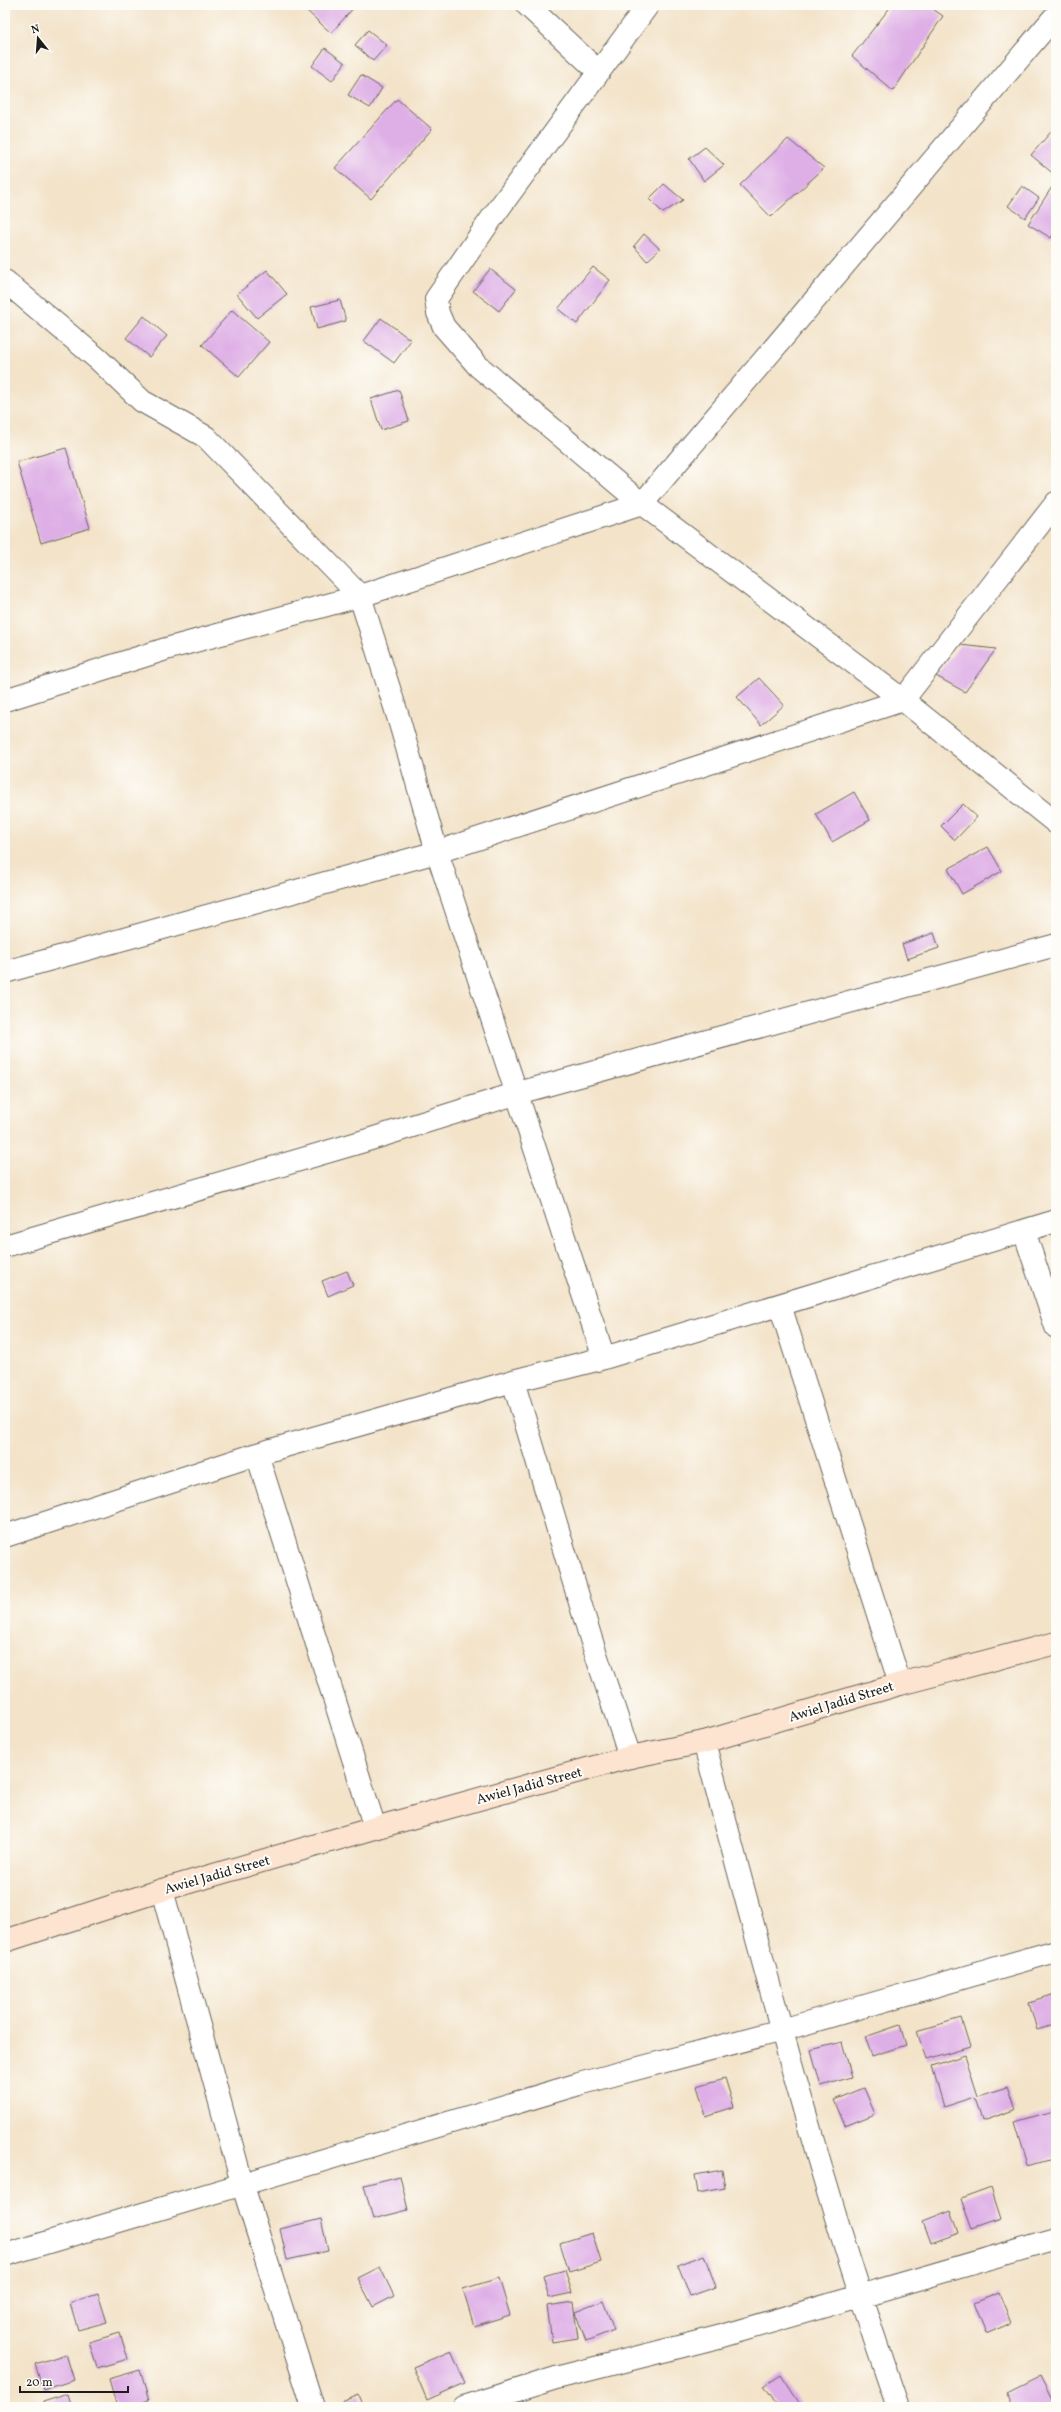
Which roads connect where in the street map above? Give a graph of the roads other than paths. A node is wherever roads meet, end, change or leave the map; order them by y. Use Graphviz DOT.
graph roads {
  1 [pos="527,5"];
  2 [pos="648,5"];
  3 [pos="1056,15"];
  4 [pos="599,72"];
  5 [pos="5,281"];
  6 [pos="1056,503"];
  7 [pos="642,504"];
  8 [pos="360,596"];
  9 [pos="5,700"];
  10 [pos="903,700"];
  11 [pos="1056,822"];
  12 [pos="437,852"];
  13 [pos="1056,945"];
  14 [pos="5,972"];
  15 [pos="518,1093"];
  16 [pos="1056,1221"];
  17 [pos="1024,1231"];
  18 [pos="5,1246"];
  19 [pos="780,1305"];
  20 [pos="1056,1327"];
  21 [pos="604,1358"];
  22 [pos="514,1381"];
  23 [pos="257,1454"];
  24 [pos="5,1536"];
  25 [pos="1056,1643"];
  26 [pos="900,1684"];
  27 [pos="704,1742"];
  28 [pos="630,1757"];
  29 [pos="375,1828"];
  30 [pos="162,1890"];
  31 [pos="5,1941"];
  32 [pos="1056,1951"];
  33 [pos="782,2030"];
  34 [pos="242,2183"];
  35 [pos="1056,2239"];
  36 [pos="5,2255"];
  37 [pos="859,2298"];
  38 [pos="313,2407"];
  39 [pos="464,2407"];
  40 [pos="898,2407"];
  1 -- 4 [label="street"];
  2 -- 4 [label="street"];
  3 -- 7 [label="street"];
  4 -- 7 [label="street"];
  5 -- 8 [label="street"];
  6 -- 10 [label="street"];
  7 -- 8 [label="street"];
  7 -- 10 [label="street"];
  8 -- 9 [label="street"];
  8 -- 12 [label="street"];
  10 -- 11 [label="street"];
  10 -- 12 [label="street"];
  12 -- 14 [label="street"];
  12 -- 15 [label="street"];
  13 -- 15 [label="street"];
  15 -- 18 [label="street"];
  15 -- 21 [label="street"];
  16 -- 17 [label="street"];
  17 -- 19 [label="street"];
  17 -- 20 [label="street"];
  19 -- 21 [label="street"];
  19 -- 26 [label="street"];
  21 -- 22 [label="street"];
  22 -- 23 [label="street"];
  22 -- 28 [label="street"];
  23 -- 24 [label="street"];
  23 -- 29 [label="street"];
  25 -- 26 [label="street, Awiel Jadid Street"];
  26 -- 27 [label="street, Awiel Jadid Street"];
  27 -- 28 [label="street, Awiel Jadid Street"];
  27 -- 33 [label="street"];
  28 -- 29 [label="street, Awiel Jadid Street"];
  29 -- 30 [label="street, Awiel Jadid Street"];
  30 -- 31 [label="street, Awiel Jadid Street"];
  30 -- 34 [label="street"];
  32 -- 33 [label="street"];
  33 -- 34 [label="street"];
  33 -- 37 [label="street"];
  34 -- 36 [label="street"];
  34 -- 38 [label="street"];
  35 -- 37 [label="street"];
  37 -- 39 [label="street"];
  37 -- 40 [label="street"];
}
